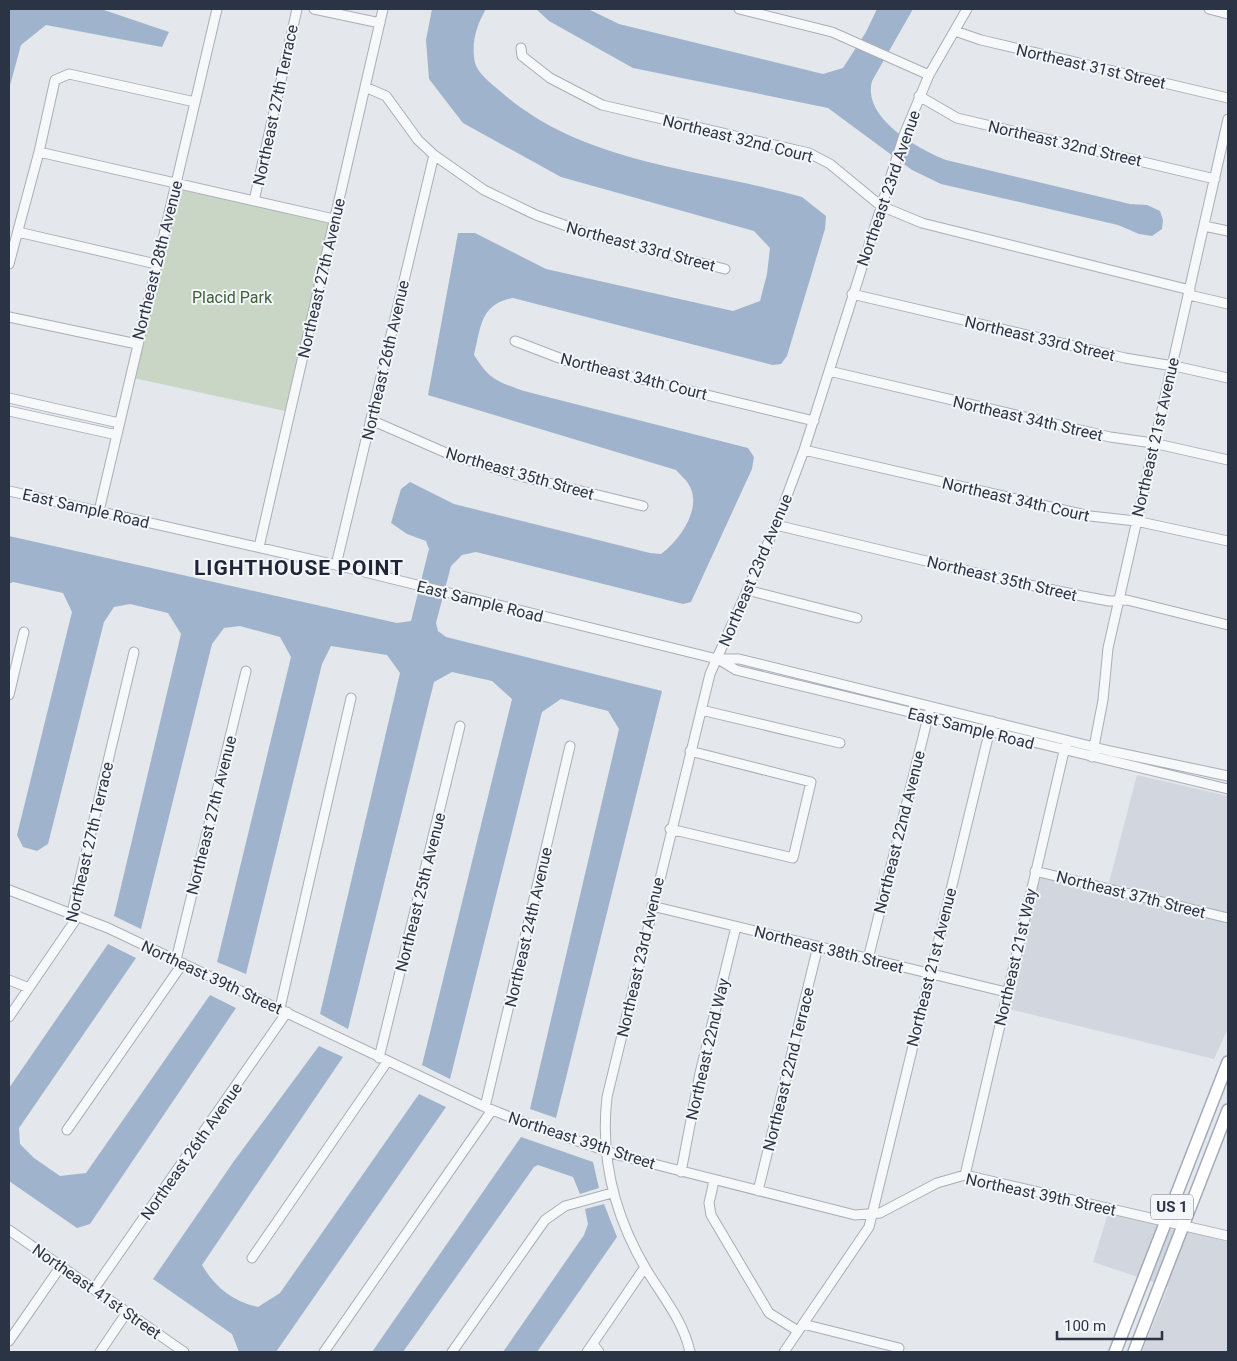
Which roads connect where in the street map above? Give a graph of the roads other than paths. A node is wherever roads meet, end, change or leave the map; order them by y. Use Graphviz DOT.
graph roads {
  1 [pos="217,9"];
  2 [pos="297,9"];
  3 [pos="314,9"];
  4 [pos="383,9"];
  5 [pos="740,9"];
  6 [pos="966,9"];
  7 [pos="1209,9"];
  8 [pos="1228,14"];
  9 [pos="380,22"];
  10 [pos="955,31"];
  11 [pos="521,48"];
  12 [pos="929,75"];
  13 [pos="366,87"];
  14 [pos="919,96"];
  15 [pos="1228,98"];
  16 [pos="195,102"];
  17 [pos="1228,119"];
  18 [pos="1225,146"];
  19 [pos="39,152"];
  20 [pos="434,155"];
  21 [pos="1215,179"];
  22 [pos="176,183"];
  23 [pos="254,201"];
  24 [pos="881,206"];
  25 [pos="334,219"];
  26 [pos="1204,226"];
  27 [pos="1228,231"];
  28 [pos="18,232"];
  29 [pos="9,264"];
  30 [pos="156,264"];
  31 [pos="725,269"];
  32 [pos="1189,292"];
  33 [pos="852,294"];
  34 [pos="1228,304"];
  35 [pos="9,317"];
  36 [pos="515,341"];
  37 [pos="136,344"];
  38 [pos="1171,366"];
  39 [pos="829,371"];
  40 [pos="1228,378"];
  41 [pos="9,398"];
  42 [pos="9,410"];
  43 [pos="371,420"];
  44 [pos="814,421"];
  45 [pos="119,423"];
  46 [pos="116,435"];
  47 [pos="1153,443"];
  48 [pos="804,450"];
  49 [pos="1228,460"];
  50 [pos="9,491"];
  51 [pos="644,506"];
  52 [pos="99,511"];
  53 [pos="1136,521"];
  54 [pos="776,525"];
  55 [pos="1228,541"];
  56 [pos="259,547"];
  57 [pos="336,564"];
  58 [pos="747,590"];
  59 [pos="1118,600"];
  60 [pos="857,618"];
  61 [pos="1228,625"];
  62 [pos="24,632"];
  63 [pos="134,652"];
  64 [pos="717,659"];
  65 [pos="246,671"];
  66 [pos="789,671"];
  67 [pos="786,683"];
  68 [pos="9,695"];
  69 [pos="350,698"];
  70 [pos="933,706"];
  71 [pos="701,710"];
  72 [pos="928,717"];
  73 [pos="992,721"];
  74 [pos="460,726"];
  75 [pos="989,733"];
  76 [pos="1067,740"];
  77 [pos="840,743"];
  78 [pos="570,746"];
  79 [pos="1094,746"];
  80 [pos="690,751"];
  81 [pos="1064,751"];
  82 [pos="1092,758"];
  83 [pos="1146,759"];
  84 [pos="1135,768"];
  85 [pos="1228,776"];
  86 [pos="1228,789"];
  87 [pos="670,829"];
  88 [pos="1035,871"];
  89 [pos="9,890"];
  90 [pos="652,906"];
  91 [pos="74,915"];
  92 [pos="1228,918"];
  93 [pos="736,927"];
  94 [pos="818,946"];
  95 [pos="868,958"];
  96 [pos="179,961"];
  97 [pos="929,973"];
  98 [pos="9,980"];
  99 [pos="29,988"];
  100 [pos="1006,992"];
  101 [pos="283,1010"];
  102 [pos="9,1017"];
  103 [pos="383,1060"];
  104 [pos="1228,1062"];
  105 [pos="488,1108"];
  106 [pos="1228,1110"];
  107 [pos="67,1130"];
  108 [pos="605,1150"];
  109 [pos="681,1172"];
  110 [pos="965,1175"];
  111 [pos="714,1181"];
  112 [pos="758,1192"];
  113 [pos="608,1194"];
  114 [pos="871,1214"];
  115 [pos="1166,1221"];
  116 [pos="1183,1225"];
  117 [pos="9,1230"];
  118 [pos="1228,1236"];
  119 [pos="252,1258"];
  120 [pos="61,1266"];
  121 [pos="645,1267"];
  122 [pos="94,1289"];
  123 [pos="127,1312"];
  124 [pos="801,1327"];
  125 [pos="9,1341"];
  126 [pos="593,1344"];
  127 [pos="898,1348"];
  128 [pos="100,1352"];
  129 [pos="184,1352"];
  130 [pos="324,1352"];
  131 [pos="452,1352"];
  132 [pos="587,1352"];
  133 [pos="599,1352"];
  134 [pos="690,1352"];
  135 [pos="784,1352"];
  136 [pos="1115,1352"];
  137 [pos="1134,1352"];
  1 -- 16 [label="street, Northeast 28th Avenue"];
  2 -- 23 [label="street, Northeast 27th Terrace"];
  3 -- 9 [label="street"];
  4 -- 9 [label="street, Northeast 27th Avenue"];
  5 -- 12 [label="street"];
  6 -- 10 [label="street, Northeast 23rd Avenue"];
  7 -- 8 [label="street"];
  9 -- 13 [label="street, Northeast 27th Avenue"];
  10 -- 12 [label="street, Northeast 23rd Avenue"];
  10 -- 15 [label="street, Northeast 31st Street"];
  11 -- 24 [label="street, Northeast 32nd Court"];
  12 -- 14 [label="street, Northeast 23rd Avenue"];
  13 -- 20 [label="street, Northeast 33rd Street"];
  13 -- 25 [label="street, Northeast 27th Avenue"];
  14 -- 21 [label="street, Northeast 32nd Street"];
  14 -- 24 [label="street, Northeast 23rd Avenue"];
  16 -- 19 [label="street"];
  16 -- 22 [label="street, Northeast 28th Avenue"];
  17 -- 18 [label="street, Northeast 21st Avenue"];
  18 -- 21 [label="street, Northeast 21st Avenue"];
  19 -- 22 [label="street"];
  19 -- 28 [label="street"];
  20 -- 31 [label="street, Northeast 33rd Street"];
  20 -- 43 [label="street, Northeast 26th Avenue"];
  21 -- 26 [label="street, Northeast 21st Avenue"];
  22 -- 23 [label="street"];
  22 -- 30 [label="street, Northeast 28th Avenue"];
  23 -- 25 [label="street"];
  24 -- 32 [label="street, Northeast 32nd Court"];
  24 -- 33 [label="street, Northeast 23rd Avenue"];
  25 -- 56 [label="street, Northeast 27th Avenue"];
  26 -- 27 [label="street"];
  26 -- 32 [label="street, Northeast 21st Avenue"];
  28 -- 29 [label="street"];
  28 -- 30 [label="street"];
  30 -- 37 [label="street, Northeast 28th Avenue"];
  32 -- 34 [label="street, Northeast 32nd Court"];
  32 -- 38 [label="street, Northeast 21st Avenue"];
  33 -- 38 [label="street, Northeast 33rd Street"];
  33 -- 39 [label="street, Northeast 23rd Avenue"];
  35 -- 37 [label="street"];
  36 -- 44 [label="street, Northeast 34th Court"];
  37 -- 45 [label="street, Northeast 28th Avenue"];
  38 -- 40 [label="street, Northeast 33rd Street"];
  38 -- 47 [label="street, Northeast 21st Avenue"];
  39 -- 44 [label="street, Northeast 23rd Avenue"];
  39 -- 47 [label="street, Northeast 34th Street"];
  41 -- 45 [label="street"];
  42 -- 46 [label="street"];
  43 -- 51 [label="street, Northeast 35th Street"];
  43 -- 57 [label="street, Northeast 26th Avenue"];
  44 -- 48 [label="street, Northeast 23rd Avenue"];
  45 -- 46 [label="street, Northeast 28th Avenue"];
  46 -- 52 [label="street, Northeast 28th Avenue"];
  47 -- 49 [label="street, Northeast 34th Street"];
  47 -- 53 [label="street, Northeast 21st Avenue"];
  48 -- 53 [label="street, Northeast 34th Court"];
  48 -- 54 [label="street, Northeast 23rd Avenue"];
  50 -- 52 [label="street, East Sample Road"];
  52 -- 56 [label="street, East Sample Road"];
  53 -- 55 [label="street, Northeast 34th Court"];
  53 -- 59 [label="street, Northeast 21st Avenue"];
  54 -- 58 [label="street, Northeast 23rd Avenue"];
  54 -- 59 [label="street, Northeast 35th Street"];
  56 -- 57 [label="street, East Sample Road"];
  57 -- 64 [label="street, East Sample Road"];
  58 -- 60 [label="street"];
  58 -- 64 [label="street, Northeast 23rd Avenue"];
  59 -- 61 [label="street, Northeast 35th Street"];
  59 -- 79 [label="street, Northeast 21st Avenue"];
  62 -- 68 [label="street"];
  63 -- 91 [label="street, Northeast 27th Terrace"];
  64 -- 66 [label="street, East Sample Road"];
  64 -- 67 [label="street, East Sample Road"];
  64 -- 71 [label="street, Northeast 23rd Avenue"];
  65 -- 96 [label="street, Northeast 27th Avenue"];
  66 -- 67 [label="street"];
  66 -- 70 [label="street, East Sample Road"];
  67 -- 72 [label="street, East Sample Road"];
  69 -- 101 [label="street, Northeast 26th Avenue"];
  70 -- 72 [label="street, Northeast 22nd Avenue"];
  70 -- 73 [label="street, East Sample Road"];
  71 -- 77 [label="street"];
  71 -- 80 [label="street, Northeast 23rd Avenue"];
  72 -- 75 [label="street, East Sample Road"];
  72 -- 95 [label="street, Northeast 22nd Avenue"];
  73 -- 75 [label="street, Northeast 21st Avenue"];
  73 -- 76 [label="street, East Sample Road"];
  74 -- 103 [label="street, Northeast 25th Avenue"];
  75 -- 81 [label="street, East Sample Road"];
  75 -- 97 [label="street, Northeast 21st Avenue"];
  76 -- 79 [label="street, East Sample Road"];
  76 -- 81 [label="street, Northeast 21st Way"];
  78 -- 105 [label="street, Northeast 24th Avenue"];
  79 -- 82 [label="street, Northeast 21st Avenue"];
  79 -- 83 [label="street, East Sample Road"];
  80 -- 87 [label="street, Northeast 23rd Avenue"];
  80 -- 87 [label="street"];
  81 -- 82 [label="street, East Sample Road"];
  81 -- 88 [label="street, Northeast 21st Way"];
  82 -- 84 [label="street, East Sample Road"];
  83 -- 84 [label="street"];
  83 -- 85 [label="street, East Sample Road"];
  84 -- 86 [label="street, East Sample Road"];
  87 -- 90 [label="street, Northeast 23rd Avenue"];
  88 -- 92 [label="street, Northeast 37th Street"];
  88 -- 100 [label="street, Northeast 21st Way"];
  89 -- 91 [label="street, Northeast 39th Street"];
  90 -- 93 [label="street, Northeast 38th Street"];
  90 -- 108 [label="street, Northeast 23rd Avenue"];
  91 -- 96 [label="street, Northeast 39th Street"];
  91 -- 99 [label="street, Northeast 27th Terrace"];
  93 -- 94 [label="street, Northeast 38th Street"];
  93 -- 109 [label="street, Northeast 22nd Way"];
  94 -- 95 [label="street, Northeast 38th Street"];
  94 -- 112 [label="street, Northeast 22nd Terrace"];
  95 -- 97 [label="street, Northeast 38th Street"];
  96 -- 101 [label="street, Northeast 39th Street"];
  96 -- 107 [label="street, Northeast 27th Avenue"];
  97 -- 100 [label="street, Northeast 38th Street"];
  97 -- 114 [label="street, Northeast 21st Avenue"];
  98 -- 99 [label="street"];
  99 -- 102 [label="street, Northeast 27th Terrace"];
  100 -- 110 [label="street, Northeast 21st Way"];
  101 -- 103 [label="street, Northeast 39th Street"];
  101 -- 122 [label="street, Northeast 26th Avenue"];
  103 -- 105 [label="street, Northeast 39th Street"];
  103 -- 119 [label="street, Northeast 25th Avenue"];
  104 -- 115 [label="main road, US 1"];
  105 -- 108 [label="street, Northeast 39th Street"];
  105 -- 130 [label="street, Northeast 24th Avenue"];
  106 -- 116 [label="main road, US 1"];
  108 -- 109 [label="street, Northeast 39th Street"];
  108 -- 113 [label="street"];
  109 -- 111 [label="street, Northeast 39th Street"];
  110 -- 114 [label="street, Northeast 39th Street"];
  110 -- 115 [label="street, Northeast 39th Street"];
  111 -- 112 [label="street, Northeast 39th Street"];
  111 -- 124 [label="street"];
  112 -- 114 [label="street, Northeast 39th Street"];
  113 -- 121 [label="street"];
  113 -- 131 [label="street"];
  114 -- 124 [label="street"];
  115 -- 116 [label="street, Northeast 39th Street"];
  115 -- 136 [label="main road, US 1"];
  116 -- 118 [label="street, Northeast 39th Street"];
  116 -- 137 [label="main road, US 1"];
  117 -- 120 [label="street, Northeast 41st Street"];
  120 -- 122 [label="street, Northeast 41st Street"];
  120 -- 125 [label="street"];
  121 -- 126 [label="street"];
  121 -- 134 [label="street"];
  122 -- 123 [label="street, Northeast 41st Street"];
  123 -- 128 [label="street"];
  123 -- 129 [label="street, Northeast 41st Street"];
  124 -- 127 [label="street"];
  124 -- 135 [label="street"];
  126 -- 132 [label="street"];
  126 -- 133 [label="street"];
}
